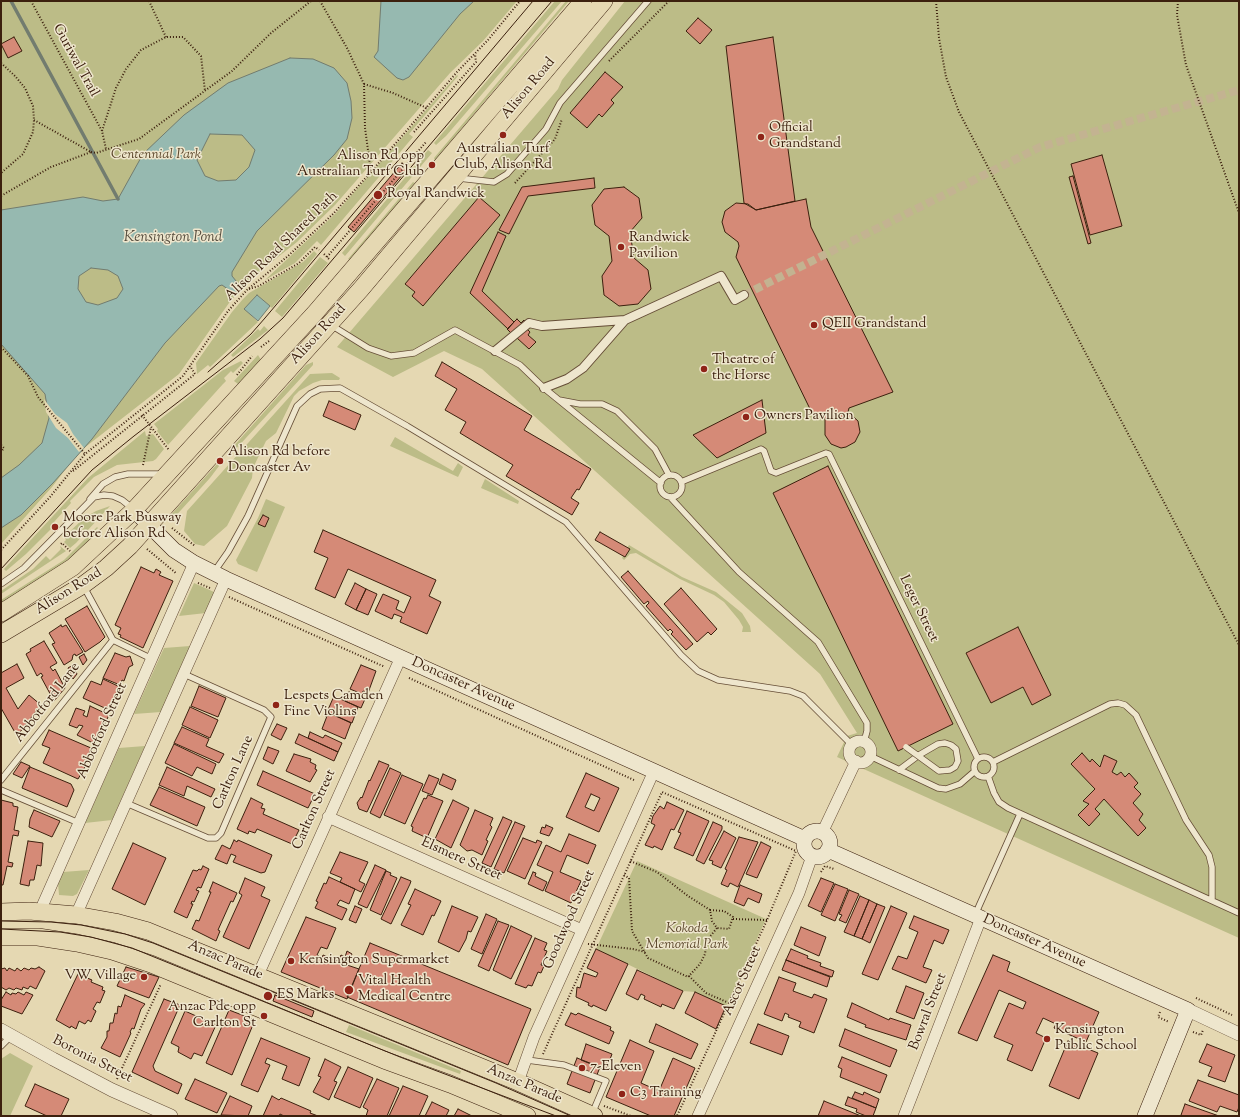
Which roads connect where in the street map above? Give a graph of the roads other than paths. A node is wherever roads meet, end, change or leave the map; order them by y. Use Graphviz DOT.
graph roads {
  1 [pos="583,1"];
  2 [pos="604,1"];
  3 [pos="648,1"];
  4 [pos="454,178"];
  5 [pos="744,295"];
  6 [pos="322,319"];
  7 [pos="625,320"];
  8 [pos="495,351"];
  9 [pos="544,388"];
  10 [pos="559,400"];
  11 [pos="168,474"];
  12 [pos="669,475"];
  13 [pos="681,482"];
  14 [pos="661,483"];
  15 [pos="670,497"];
  16 [pos="80,510"];
  17 [pos="134,510"];
  18 [pos="149,525"];
  19 [pos="196,557"];
  20 [pos="220,582"];
  21 [pos="1,584"];
  22 [pos="83,586"];
  23 [pos="1,613"];
  24 [pos="1,634"];
  25 [pos="113,640"];
  26 [pos="401,657"];
  27 [pos="152,660"];
  28 [pos="184,674"];
  29 [pos="864,742"];
  30 [pos="852,745"];
  31 [pos="906,748"];
  32 [pos="870,756"];
  33 [pos="978,759"];
  34 [pos="856,762"];
  35 [pos="993,762"];
  36 [pos="900,770"];
  37 [pos="654,771"];
  38 [pos="975,771"];
  39 [pos="988,776"];
  40 [pos="1,780"];
  41 [pos="1,790"];
  42 [pos="126,803"];
  43 [pos="1020,814"];
  44 [pos="328,817"];
  45 [pos="79,822"];
  46 [pos="822,833"];
  47 [pos="805,839"];
  48 [pos="828,850"];
  49 [pos="812,856"];
  50 [pos="1212,900"];
  51 [pos="40,911"];
  52 [pos="1,912"];
  53 [pos="1239,913"];
  54 [pos="76,914"];
  55 [pos="978,917"];
  56 [pos="580,935"];
  57 [pos="1,937"];
  58 [pos="258,975"];
  59 [pos="1188,1010"];
  60 [pos="6,1033"];
  61 [pos="1239,1034"];
  62 [pos="1,1046"];
  63 [pos="527,1060"];
  64 [pos="518,1082"];
  65 [pos="594,1111"];
  66 [pos="171,1116"];
  67 [pos="527,1116"];
  68 [pos="698,1116"];
  69 [pos="904,1116"];
  70 [pos="1145,1116"];
  1 -- 6 [label="main road, Alison Road"];
  2 -- 4 [label="main road, Alison Road"];
  3 -- 4 [label="lane"];
  4 -- 6 [label="main road, Alison Road"];
  5 -- 7 [label="street"];
  6 -- 8 [label="lane"];
  6 -- 11 [label="main road, Alison Road"];
  6 -- 18 [label="main road, Alison Road"];
  7 -- 8 [label="street"];
  7 -- 9 [label="street"];
  8 -- 9 [label="lane"];
  9 -- 10 [label="lane"];
  10 -- 12 [label="lane"];
  10 -- 14 [label="lane"];
  11 -- 16 [label="lane"];
  11 -- 17 [label="main road, Alison Road"];
  12 -- 13 [label="lane"];
  12 -- 14 [label="lane"];
  13 -- 15 [label="lane"];
  13 -- 33 [label="lane, Leger Street"];
  14 -- 15 [label="lane"];
  15 -- 29 [label="lane"];
  16 -- 17 [label="lane"];
  16 -- 21 [label="lane"];
  17 -- 18 [label="main road, Doncaster Avenue"];
  17 -- 23 [label="main road, Alison Road"];
  18 -- 19 [label="main road, Doncaster Avenue"];
  18 -- 22 [label="main road, Alison Road"];
  19 -- 20 [label="main road, Doncaster Avenue"];
  19 -- 27 [label="street, Abbotford Street"];
  20 -- 26 [label="main road, Doncaster Avenue"];
  20 -- 28 [label="street"];
  20 -- 30 [label="lane"];
  22 -- 24 [label="main road, Alison Road"];
  22 -- 25 [label="lane"];
  25 -- 27 [label="lane"];
  25 -- 40 [label="lane, Abbotford Lane"];
  26 -- 37 [label="main road, Doncaster Avenue"];
  26 -- 44 [label="street, Carlton Street"];
  27 -- 45 [label="street, Abbotford Street"];
  28 -- 42 [label="street"];
  28 -- 42 [label="lane, Carlton Lane"];
  29 -- 30 [label="street"];
  29 -- 32 [label="street"];
  30 -- 34 [label="street"];
  31 -- 36 [label="lane, bridge"];
  32 -- 34 [label="street"];
  32 -- 36 [label="lane"];
  33 -- 35 [label="lane"];
  33 -- 38 [label="lane"];
  34 -- 46 [label="street"];
  35 -- 39 [label="lane"];
  35 -- 50 [label="lane"];
  36 -- 38 [label="lane"];
  37 -- 47 [label="main road, Doncaster Avenue"];
  37 -- 56 [label="street, Goodwood Street"];
  38 -- 39 [label="lane"];
  39 -- 43 [label="lane"];
  41 -- 45 [label="lane"];
  42 -- 54 [label="street"];
  43 -- 50 [label="lane"];
  43 -- 55 [label="lane"];
  44 -- 56 [label="street, Elsmere Street"];
  44 -- 58 [label="street, Carlton Street"];
  45 -- 51 [label="street, Abbotford Street"];
  46 -- 47 [label="main road"];
  46 -- 48 [label="main road"];
  47 -- 49 [label="main road"];
  48 -- 49 [label="main road"];
  48 -- 55 [label="main road, Doncaster Avenue"];
  49 -- 68 [label="street, Ascot Street"];
  50 -- 53 [label="lane"];
  51 -- 52 [label="main road, Anzac Parade"];
  51 -- 54 [label="main road, Anzac Parade"];
  54 -- 58 [label="main road, Anzac Parade"];
  55 -- 59 [label="main road, Doncaster Avenue"];
  55 -- 69 [label="street, Bowral Street"];
  56 -- 63 [label="street, Goodwood Street"];
  57 -- 67 [label="main road, Anzac Parade"];
  58 -- 64 [label="main road, Anzac Parade"];
  59 -- 61 [label="street, Doncaster Avenue"];
  59 -- 70 [label="main road"];
  60 -- 62 [label="lane"];
  60 -- 66 [label="street, Boronia Street"];
  63 -- 64 [label="street, Goodwood Street"];
  63 -- 65 [label="lane"];
  64 -- 65 [label="main road, Anzac Parade"];
}
